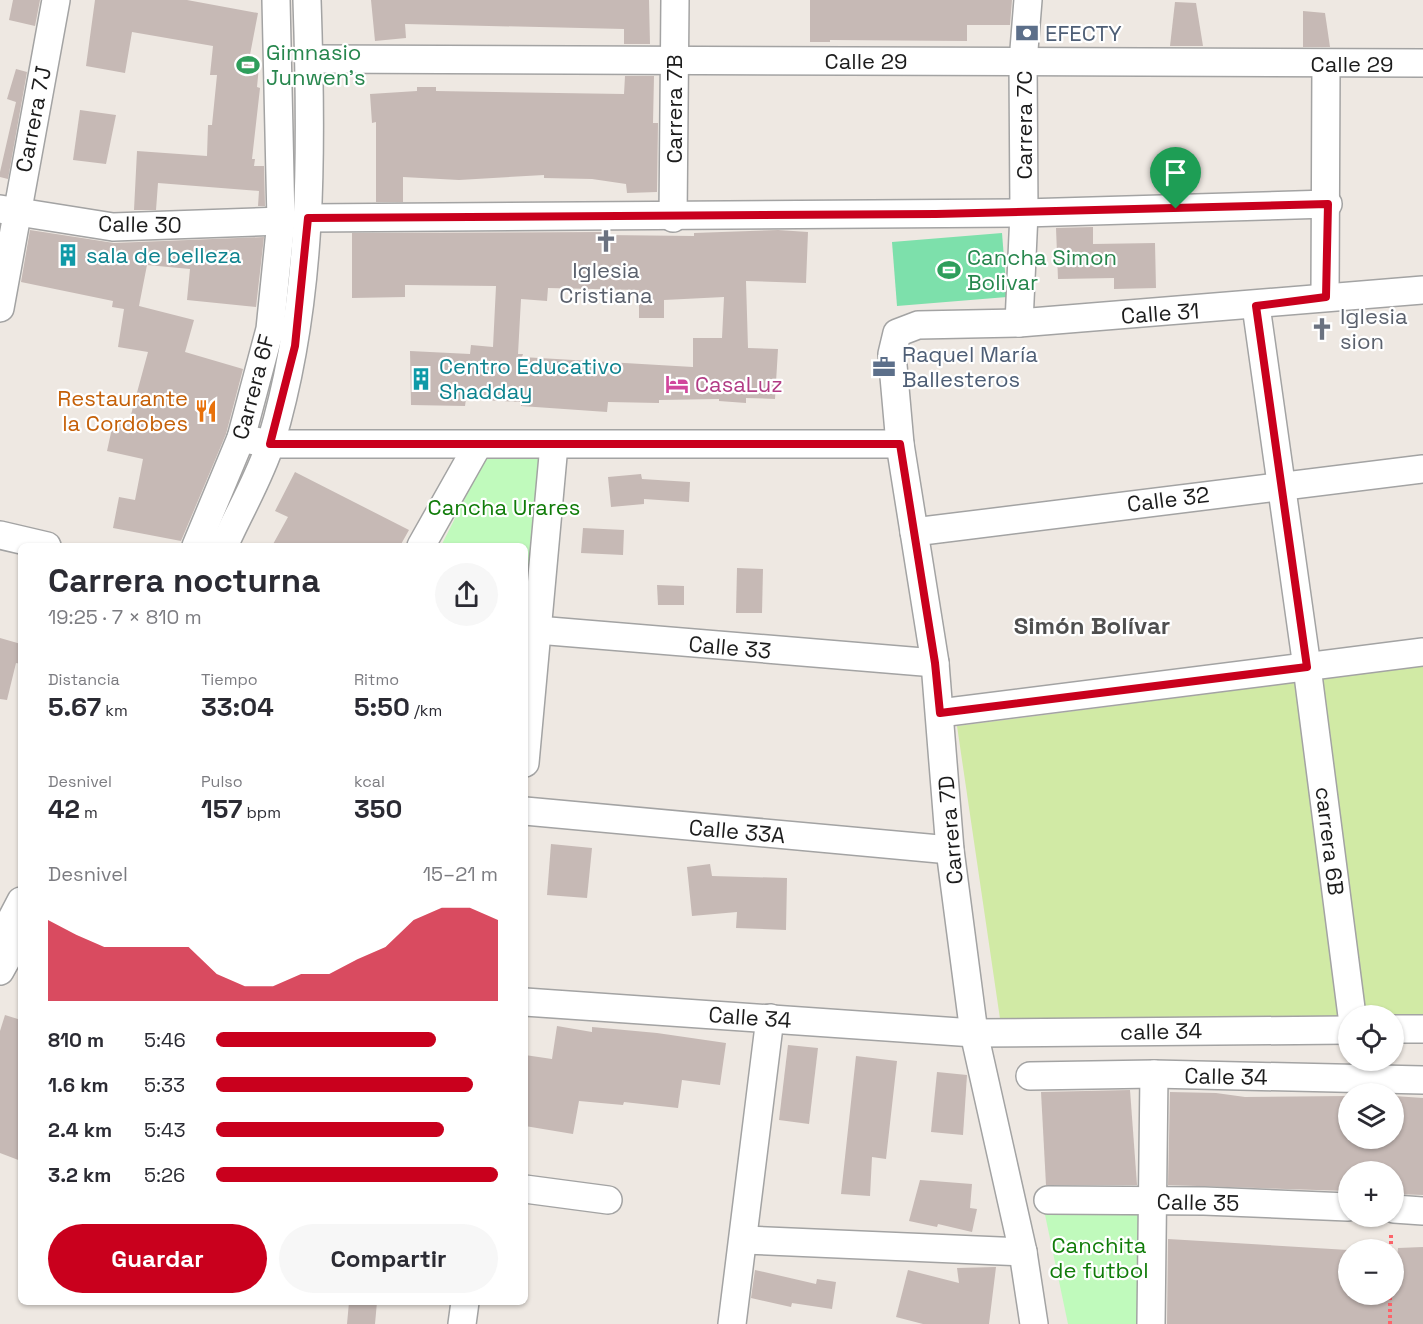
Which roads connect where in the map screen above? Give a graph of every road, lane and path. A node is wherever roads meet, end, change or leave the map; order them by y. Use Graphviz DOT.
graph roads {
  1 [pos="56,0"];
  2 [pos="276,0"];
  3 [pos="307,0"];
  4 [pos="675,0"];
  5 [pos="1028,0"];
  6 [pos="309,59"];
  7 [pos="674,61"];
  8 [pos="1023,62"];
  9 [pos="1423,63"];
  10 [pos="1326,64"];
  11 [pos="1328,204"];
  12 [pos="8,211"];
  13 [pos="1024,213"];
  14 [pos="308,218"];
  15 [pos="673,218"];
  16 [pos="281,221"];
  17 [pos="1423,290"];
  18 [pos="1326,297"];
  19 [pos="1256,306"];
  20 [pos="0,308"];
  21 [pos="1019,323"];
  22 [pos="897,333"];
  23 [pos="241,438"];
  24 [pos="270,444"];
  25 [pos="900,444"];
  26 [pos="554,445"];
  27 [pos="478,446"];
  28 [pos="1423,469"];
  29 [pos="1280,485"];
  30 [pos="914,532"];
  31 [pos="0,536"];
  32 [pos="33,543"];
  33 [pos="197,543"];
  34 [pos="225,543"];
  35 [pos="423,543"];
  36 [pos="530,630"];
  37 [pos="1423,652"];
  38 [pos="935,663"];
  39 [pos="1307,667"];
  40 [pos="528,683"];
  41 [pos="940,713"];
  42 [pos="528,811"];
  43 [pos="950,850"];
  44 [pos="18,911"];
  45 [pos="11,934"];
  46 [pos="0,971"];
  47 [pos="528,1002"];
  48 [pos="1352,1005"];
  49 [pos="770,1018"];
  50 [pos="1404,1029"];
  51 [pos="1423,1029"];
  52 [pos="1338,1030"];
  53 [pos="974,1033"];
  54 [pos="1154,1074"];
  55 [pos="1030,1076"];
  56 [pos="1423,1080"];
  57 [pos="528,1189"];
  58 [pos="608,1200"];
  59 [pos="1048,1200"];
  60 [pos="1153,1201"];
  61 [pos="1338,1207"];
  62 [pos="1404,1210"];
  63 [pos="1423,1211"];
  64 [pos="744,1240"];
  65 [pos="1023,1252"];
  66 [pos="465,1305"];
  67 [pos="1390,1305"];
  68 [pos="462,1324"];
  69 [pos="732,1324"];
  70 [pos="1034,1324"];
  71 [pos="1151,1324"];
  72 [pos="1390,1324"];
  1 -- 12 [label="street, Carrera 7J"];
  2 -- 16 [label="street, Carrera 6F"];
  3 -- 6 [label="street"];
  4 -- 7 [label="street, Carrera 7B"];
  5 -- 8 [label="street, Carrera 7C"];
  6 -- 7 [label="street, Calle 29"];
  6 -- 14 [label="street"];
  7 -- 8 [label="street, Calle 29"];
  7 -- 15 [label="street, Carrera 7B"];
  8 -- 10 [label="street, Calle 29"];
  8 -- 13 [label="street, Carrera 7C"];
  9 -- 10 [label="street, Calle 29"];
  10 -- 11 [label="street"];
  11 -- 13 [label="street"];
  11 -- 18 [label="street"];
  12 -- 16 [label="street, Calle 30"];
  12 -- 20 [label="street, Carrera 7J"];
  13 -- 15 [label="street"];
  13 -- 21 [label="street, Carrera 7C"];
  14 -- 15 [label="street"];
  14 -- 24 [label="street"];
  16 -- 23 [label="street, Carrera 6F"];
  17 -- 18 [label="street, Calle 31"];
  18 -- 19 [label="street, Calle 31"];
  19 -- 21 [label="street, Calle 31"];
  19 -- 29 [label="street"];
  21 -- 22 [label="street, Calle 31"];
  22 -- 25 [label="street, Carrera 7D"];
  23 -- 24 [label="street"];
  23 -- 33 [label="street, Carrera 6F"];
  24 -- 27 [label="street"];
  24 -- 34 [label="street"];
  25 -- 26 [label="street"];
  25 -- 30 [label="street, Carrera 7D"];
  26 -- 27 [label="street"];
  26 -- 36 [label="street"];
  27 -- 35 [label="street"];
  28 -- 29 [label="street, Calle 32"];
  29 -- 30 [label="street, Calle 32"];
  29 -- 39 [label="street"];
  30 -- 38 [label="street, Carrera 7D"];
  31 -- 32 [label="street"];
  36 -- 38 [label="street, Calle 33"];
  36 -- 40 [label="street"];
  37 -- 39 [label="street"];
  38 -- 41 [label="street, Carrera 7D"];
  39 -- 41 [label="street"];
  39 -- 48 [label="street, carrera 6B"];
  41 -- 43 [label="street, Carrera 7D"];
  42 -- 43 [label="street, Calle 33A"];
  43 -- 53 [label="street, Carrera 7D"];
  44 -- 45 [label="street"];
  45 -- 46 [label="street"];
  47 -- 49 [label="street, Calle 34"];
  49 -- 53 [label="street, Calle 34"];
  49 -- 64 [label="street"];
  50 -- 51 [label="street"];
  52 -- 53 [label="street, calle 34"];
  53 -- 65 [label="street, Carrera 7D"];
  54 -- 55 [label="street, Calle 34"];
  54 -- 56 [label="street, Calle 34"];
  54 -- 60 [label="street"];
  57 -- 58 [label="street"];
  59 -- 60 [label="street, Calle 35"];
  60 -- 61 [label="street, Calle 35"];
  60 -- 71 [label="street"];
  62 -- 63 [label="street"];
  64 -- 65 [label="street"];
  64 -- 69 [label="street"];
  65 -- 70 [label="street, Carrera 7D"];
  66 -- 68 [label="street"];
  67 -- 72 [label="path"];
}
